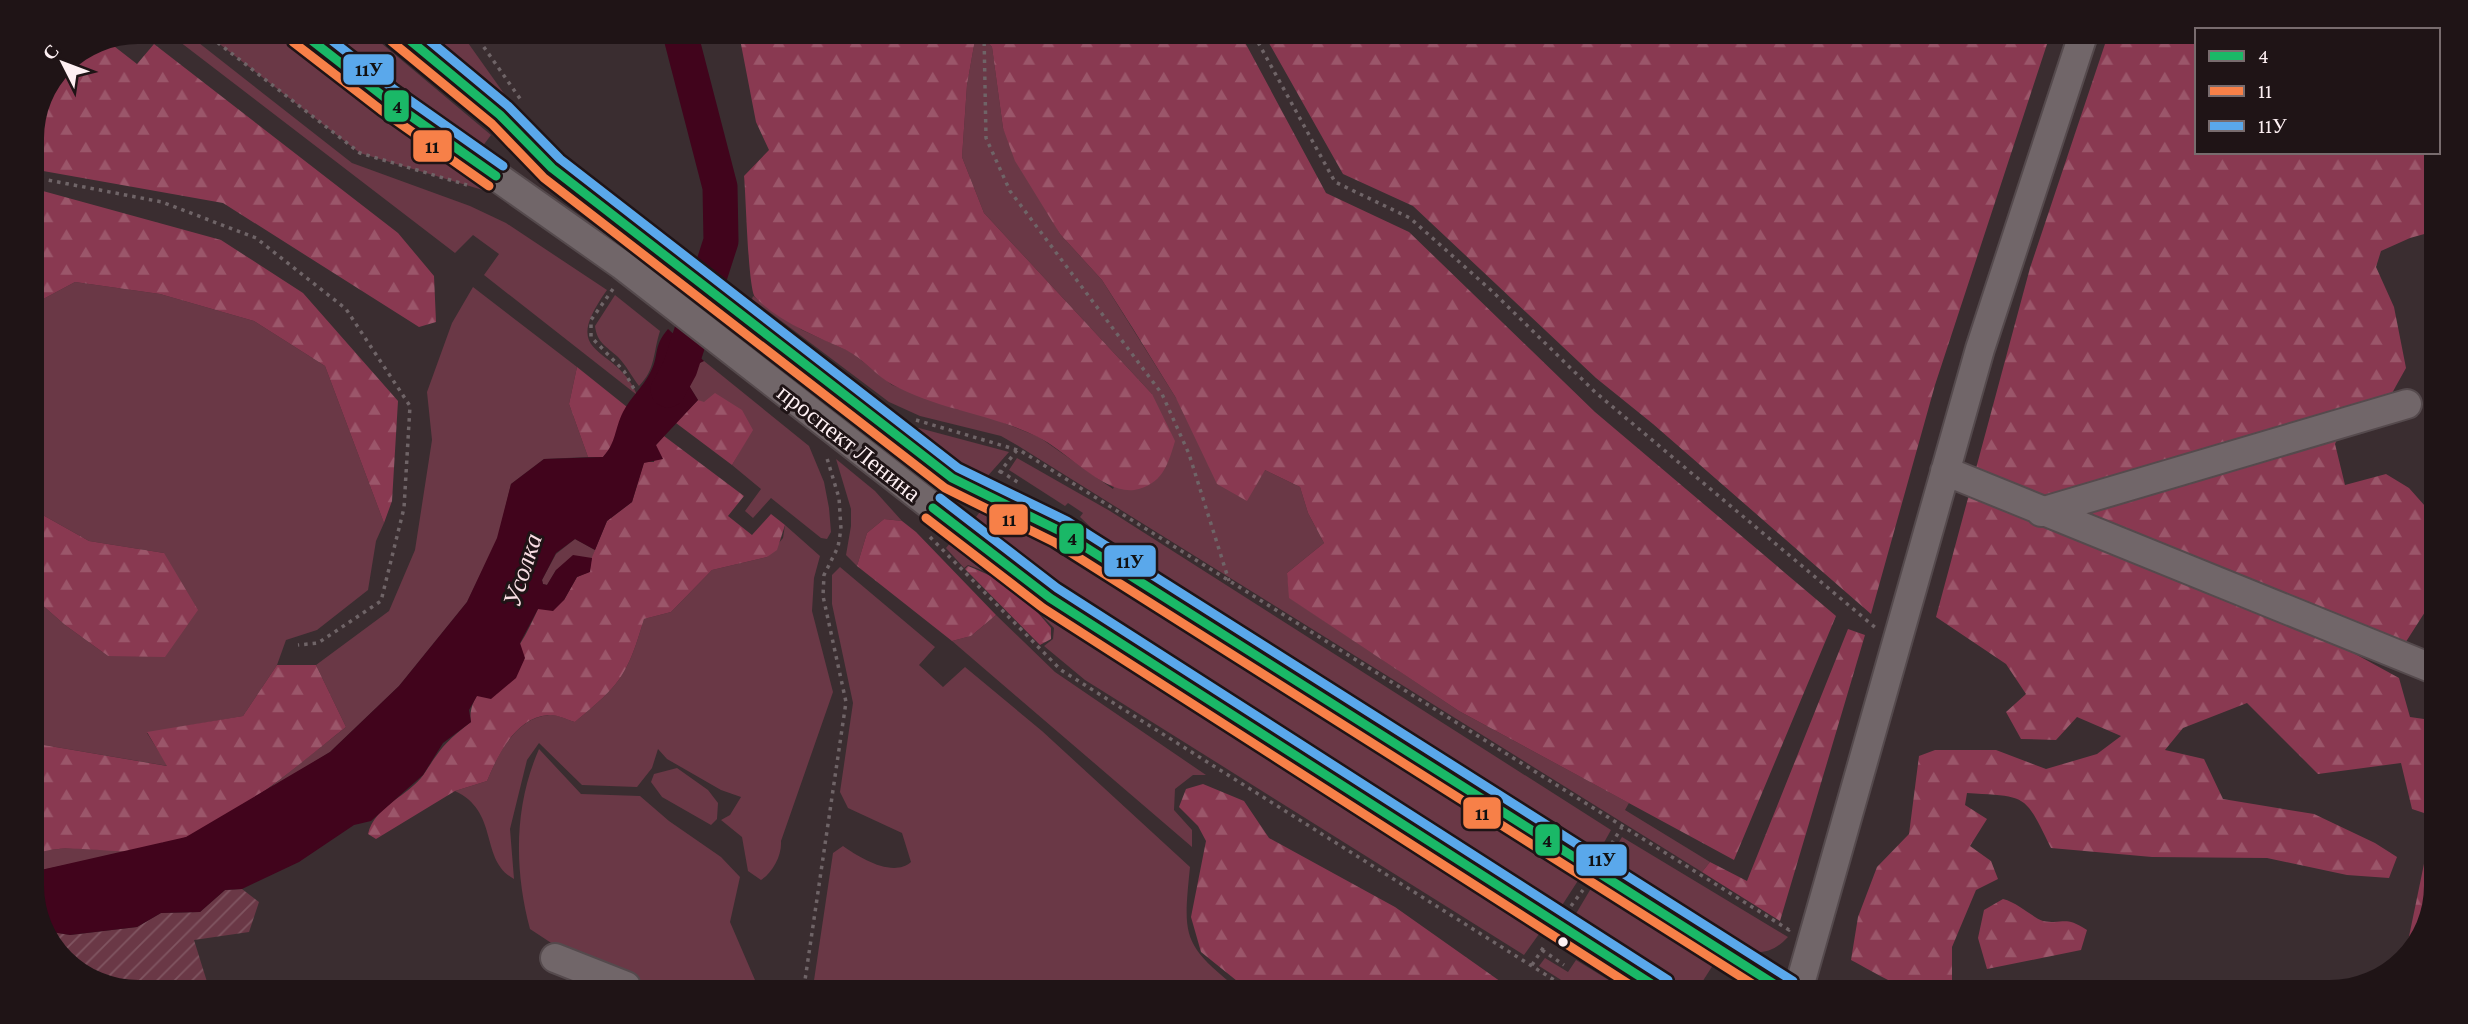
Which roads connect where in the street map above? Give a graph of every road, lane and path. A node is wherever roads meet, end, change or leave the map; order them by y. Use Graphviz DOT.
graph roads {
  1 [pos="219,44"];
  2 [pos="316,44"];
  3 [pos="414,44"];
  4 [pos="984,44"];
  5 [pos="1258,44"];
  6 [pos="2080,44"];
  7 [pos="44,179"];
  8 [pos="473,188"];
  9 [pos="620,272"];
  10 [pos="634,389"];
  11 [pos="2407,404"];
  12 [pos="904,416"];
  13 [pos="834,445"];
  14 [pos="1017,450"];
  15 [pos="1945,471"];
  16 [pos="995,478"];
  17 [pos="2041,512"];
  18 [pos="923,530"];
  19 [pos="1230,583"];
  20 [pos="1877,629"];
  21 [pos="298,645"];
  22 [pos="2424,665"];
  23 [pos="1622,827"];
  24 [pos="1606,853"];
  25 [pos="1583,889"];
  26 [pos="1568,911"];
  27 [pos="1789,930"];
  28 [pos="1545,945"];
  29 [pos="1542,950"];
  30 [pos="555,958"];
  31 [pos="1532,965"];
  32 [pos="1564,965"];
  33 [pos="611,980"];
  34 [pos="805,980"];
  35 [pos="1555,980"];
  36 [pos="1645,980"];
  37 [pos="1770,980"];
  38 [pos="1801,980"];
  1 -- 8 [label="path"];
  2 -- 9 [label="street, проспект Ленина"];
  3 -- 37 [label="street, проспект Ленина"];
  4 -- 19 [label="path"];
  5 -- 20 [label="path"];
  6 -- 15 [label="street"];
  7 -- 21 [label="path"];
  9 -- 10 [label="path"];
  9 -- 13 [label="street, проспект Ленина"];
  11 -- 17 [label="street"];
  12 -- 14 [label="path"];
  13 -- 34 [label="path"];
  13 -- 36 [label="street, проспект Ленина"];
  14 -- 16 [label="path"];
  14 -- 19 [label="path"];
  15 -- 17 [label="street"];
  15 -- 38 [label="street"];
  17 -- 22 [label="street"];
  18 -- 31 [label="path"];
  19 -- 23 [label="path"];
  23 -- 24 [label="path"];
  23 -- 27 [label="path"];
  25 -- 26 [label="path"];
  28 -- 29 [label="path"];
  29 -- 31 [label="path"];
  29 -- 32 [label="path"];
  30 -- 33 [label="street"];
  31 -- 35 [label="path"];
}
